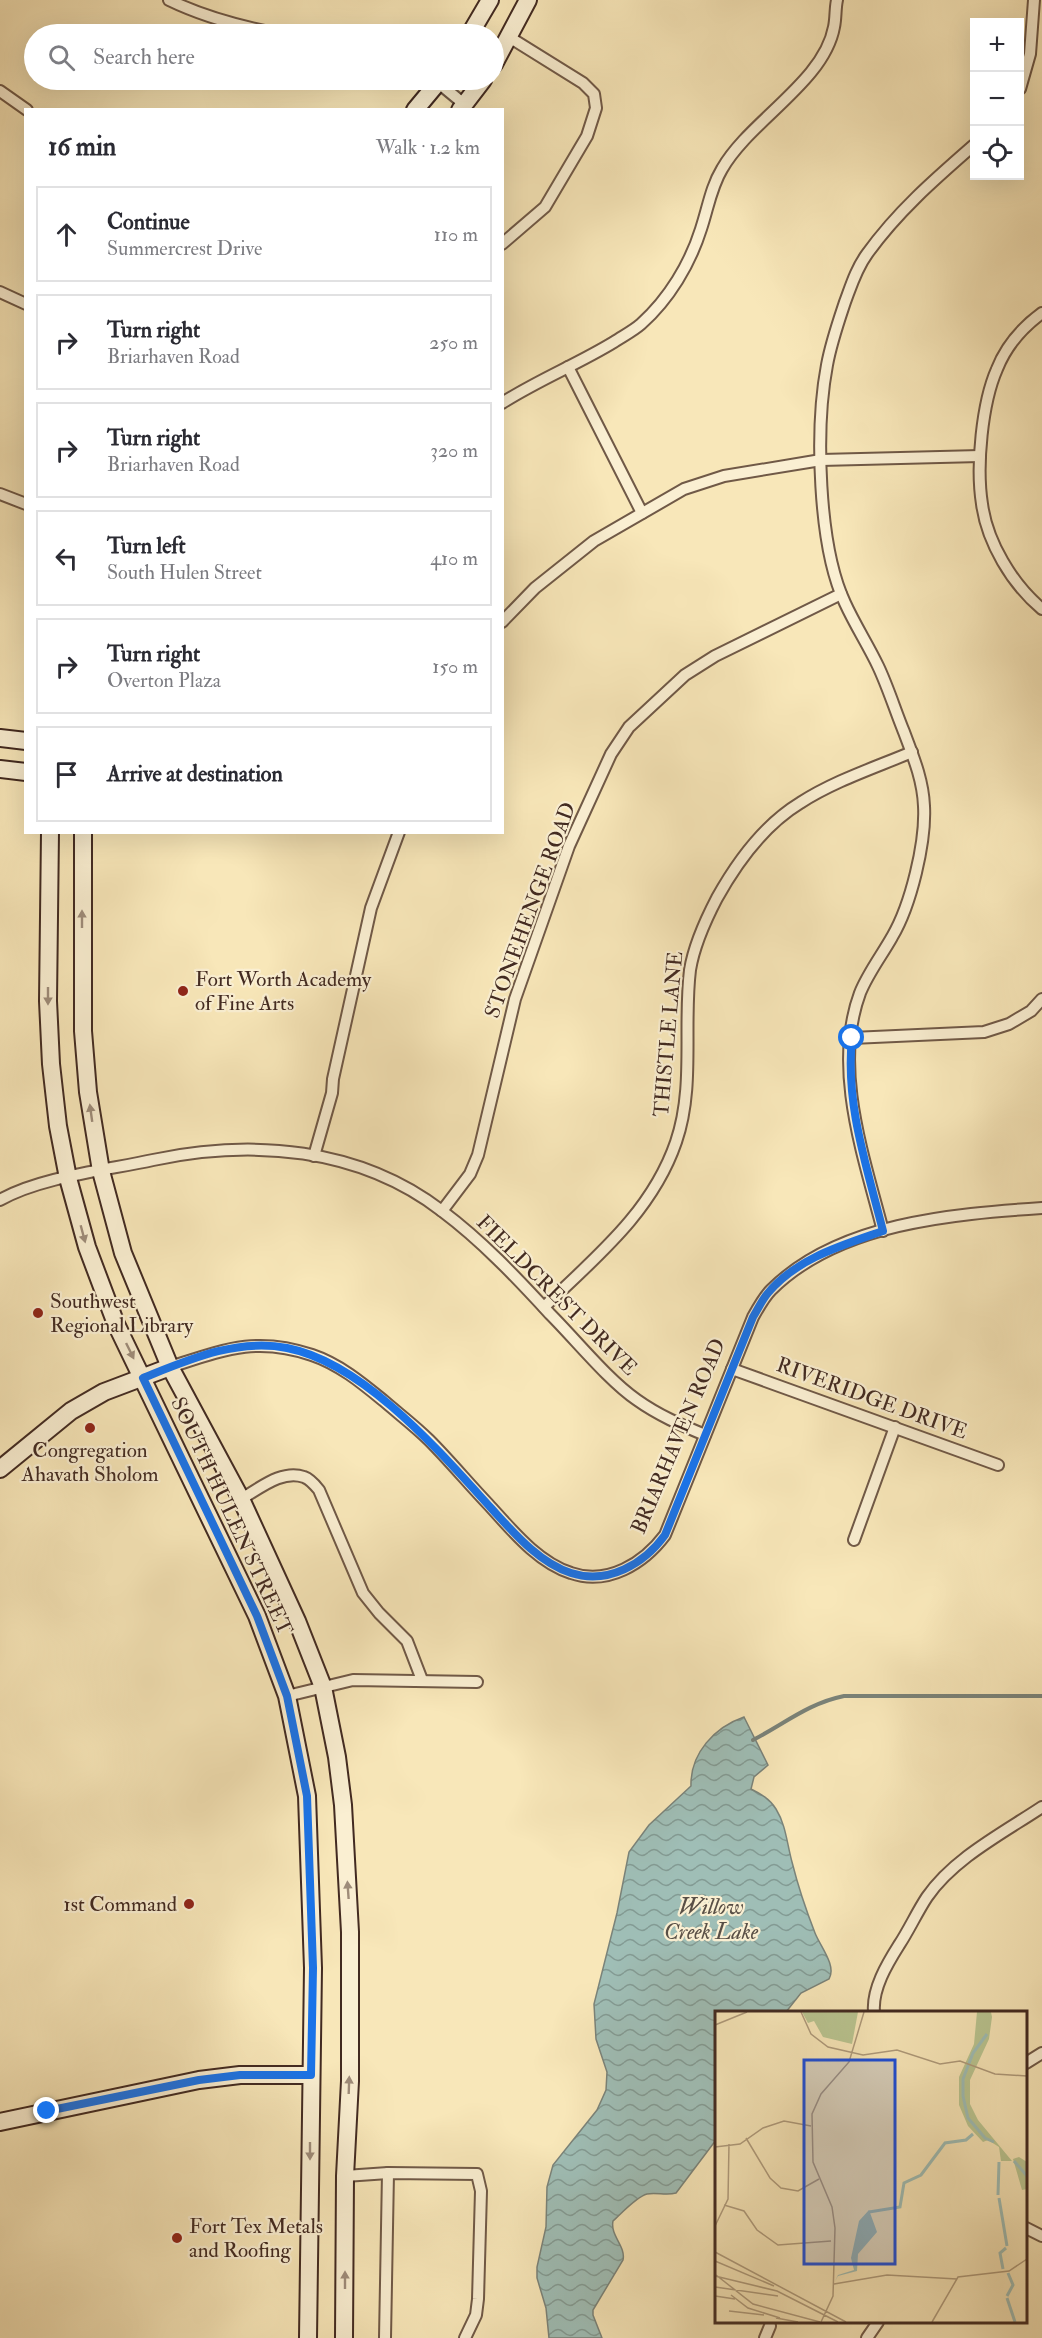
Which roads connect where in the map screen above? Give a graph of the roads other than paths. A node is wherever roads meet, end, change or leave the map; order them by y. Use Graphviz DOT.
graph roads {
  1 [pos="169,0"];
  2 [pos="490,0"];
  3 [pos="528,0"];
  4 [pos="837,0"];
  5 [pos="1034,0"];
  6 [pos="234,24"];
  7 [pos="476,24"];
  8 [pos="509,37"];
  9 [pos="504,46"];
  10 [pos="1024,75"];
  11 [pos="430,90"];
  12 [pos="447,90"];
  13 [pos="475,90"];
  14 [pos="0,91"];
  15 [pos="462,107"];
  16 [pos="24,108"];
  17 [pos="417,108"];
  18 [pos="970,149"];
  19 [pos="504,242"];
  20 [pos="0,292"];
  21 [pos="24,303"];
  22 [pos="1042,313"];
  23 [pos="568,367"];
  24 [pos="504,402"];
  25 [pos="980,456"];
  26 [pos="821,460"];
  27 [pos="0,494"];
  28 [pos="24,503"];
  29 [pos="642,513"];
  30 [pos="841,594"];
  31 [pos="1042,609"];
  32 [pos="504,620"];
  33 [pos="0,738"];
  34 [pos="24,741"];
  35 [pos="912,752"];
  36 [pos="0,769"];
  37 [pos="24,771"];
  38 [pos="50,834"];
  39 [pos="83,834"];
  40 [pos="398,834"];
  41 [pos="1042,999"];
  42 [pos="852,1038"];
  43 [pos="314,1155"];
  44 [pos="101,1171"];
  45 [pos="68,1178"];
  46 [pos="0,1200"];
  47 [pos="1042,1208"];
  48 [pos="442,1211"];
  49 [pos="883,1231"];
  50 [pos="544,1307"];
  51 [pos="170,1367"];
  52 [pos="732,1369"];
  53 [pos="143,1378"];
  54 [pos="895,1427"];
  55 [pos="705,1434"];
  56 [pos="998,1465"];
  57 [pos="1,1466"];
  58 [pos="241,1499"];
  59 [pos="854,1540"];
  60 [pos="422,1680"];
  61 [pos="477,1682"];
  62 [pos="323,1687"];
  63 [pos="287,1696"];
  64 [pos="1042,1807"];
  65 [pos="874,2011"];
  66 [pos="1042,2054"];
  67 [pos="1027,2062"];
  68 [pos="311,2075"];
  69 [pos="0,2122"];
  70 [pos="387,2173"];
  71 [pos="345,2176"];
  72 [pos="1027,2228"];
  73 [pos="1042,2236"];
  74 [pos="877,2323"];
  75 [pos="770,2326"];
  76 [pos="308,2338"];
  77 [pos="344,2338"];
  78 [pos="385,2338"];
  79 [pos="465,2338"];
  80 [pos="765,2338"];
  81 [pos="867,2338"];
  1 -- 6 [label="street"];
  2 -- 7 [label="main road"];
  3 -- 8 [label="main road"];
  4 -- 23 [label="street"];
  5 -- 10 [label="street"];
  8 -- 9 [label="main road"];
  8 -- 19 [label="street"];
  11 -- 17 [label="main road"];
  12 -- 15 [label="street"];
  13 -- 15 [label="main road"];
  14 -- 16 [label="street"];
  18 -- 26 [label="street"];
  20 -- 21 [label="street"];
  22 -- 25 [label="street"];
  23 -- 24 [label="street"];
  23 -- 29 [label="street"];
  25 -- 26 [label="street"];
  25 -- 31 [label="street"];
  26 -- 29 [label="street"];
  26 -- 30 [label="street"];
  27 -- 28 [label="street"];
  29 -- 32 [label="street"];
  30 -- 35 [label="street"];
  30 -- 48 [label="street, STONEHENGE ROAD"];
  33 -- 34 [label="main road"];
  35 -- 42 [label="street"];
  35 -- 50 [label="street, THISTLE LANE"];
  36 -- 37 [label="main road"];
  38 -- 45 [label="main road, SOUTH HULEN STREET, one-way"];
  44 -- 39 [label="main road, SOUTH HULEN STREET, one-way"];
  40 -- 43 [label="street"];
  41 -- 42 [label="street"];
  42 -- 49 [label="street"];
  43 -- 44 [label="street, FIELDCREST DRIVE"];
  43 -- 48 [label="street, FIELDCREST DRIVE"];
  44 -- 45 [label="street, FIELDCREST DRIVE"];
  44 -- 51 [label="main road, SOUTH HULEN STREET"];
  45 -- 46 [label="street, FIELDCREST DRIVE"];
  45 -- 53 [label="main road, SOUTH HULEN STREET, one-way"];
  47 -- 49 [label="street, BRIARHAVEN ROAD"];
  48 -- 50 [label="street, FIELDCREST DRIVE"];
  49 -- 52 [label="street, BRIARHAVEN ROAD"];
  50 -- 55 [label="street, FIELDCREST DRIVE"];
  51 -- 53 [label="main road, BRIARHAVEN ROAD"];
  51 -- 55 [label="street, BRIARHAVEN ROAD"];
  51 -- 58 [label="main road, SOUTH HULEN STREET"];
  52 -- 54 [label="street, RIVERIDGE DRIVE"];
  52 -- 55 [label="street, BRIARHAVEN ROAD"];
  53 -- 57 [label="main road, BRIARHAVEN ROAD"];
  53 -- 63 [label="main road, SOUTH HULEN STREET"];
  54 -- 56 [label="street, RIVERIDGE DRIVE"];
  54 -- 59 [label="street"];
  58 -- 60 [label="street"];
  58 -- 62 [label="main road, SOUTH HULEN STREET"];
  60 -- 61 [label="street"];
  60 -- 62 [label="street"];
  62 -- 63 [label="street"];
  71 -- 62 [label="main road, SOUTH HULEN STREET, one-way"];
  63 -- 68 [label="main road, SOUTH HULEN STREET"];
  64 -- 65 [label="street"];
  66 -- 67 [label="street"];
  68 -- 69 [label="main road"];
  68 -- 76 [label="main road, SOUTH HULEN STREET, one-way"];
  70 -- 71 [label="street"];
  70 -- 78 [label="street"];
  70 -- 79 [label="street"];
  77 -- 71 [label="main road, SOUTH HULEN STREET, one-way"];
  72 -- 73 [label="street"];
  74 -- 81 [label="street"];
  75 -- 80 [label="street"];
}
